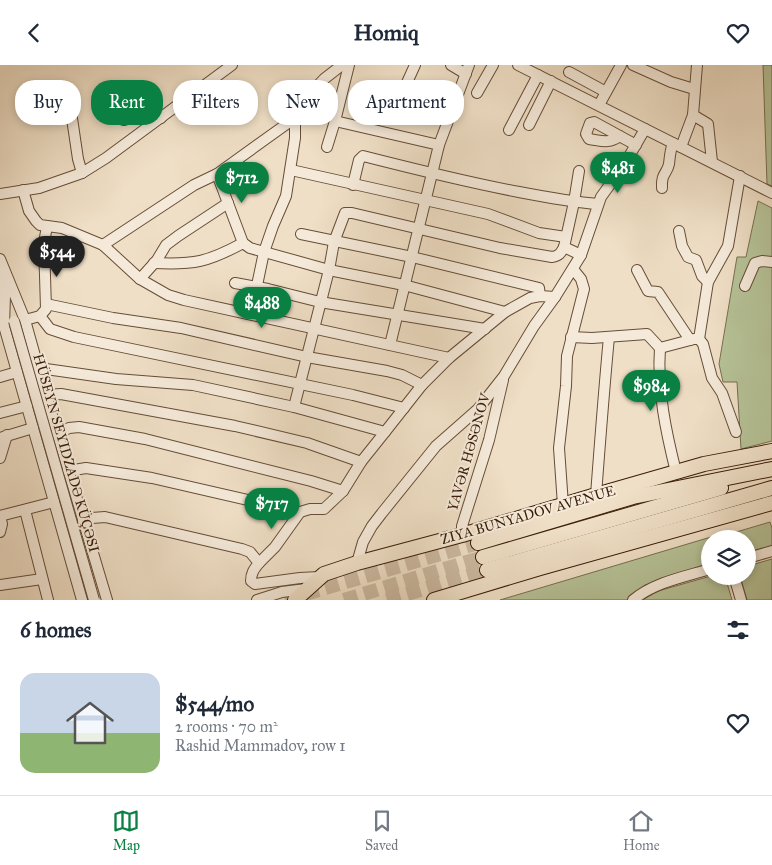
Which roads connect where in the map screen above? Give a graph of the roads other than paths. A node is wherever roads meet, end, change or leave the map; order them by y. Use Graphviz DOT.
graph roads {
  1 [pos="232,65"];
  2 [pos="342,65"];
  3 [pos="350,65"];
  4 [pos="415,65"];
  5 [pos="451,65"];
  6 [pos="492,65"];
  7 [pos="518,65"];
  8 [pos="621,65"];
  9 [pos="633,65"];
  10 [pos="696,65"];
  11 [pos="571,68"];
  12 [pos="467,69"];
  13 [pos="534,71"];
  14 [pos="323,80"];
  15 [pos="408,80"];
  16 [pos="551,81"];
  17 [pos="562,87"];
  18 [pos="694,89"];
  19 [pos="606,92"];
  20 [pos="477,93"];
  21 [pos="599,105"];
  22 [pos="338,110"];
  23 [pos="693,115"];
  24 [pos="163,117"];
  25 [pos="338,122"];
  26 [pos="73,125"];
  27 [pos="151,125"];
  28 [pos="285,125"];
  29 [pos="295,125"];
  30 [pos="334,125"];
  31 [pos="529,125"];
  32 [pos="645,129"];
  33 [pos="509,130"];
  34 [pos="620,136"];
  35 [pos="439,145"];
  36 [pos="636,145"];
  37 [pos="677,145"];
  38 [pos="327,147"];
  39 [pos="712,162"];
  40 [pos="291,170"];
  41 [pos="579,171"];
  42 [pos="82,173"];
  43 [pos="217,174"];
  44 [pos="431,174"];
  45 [pos="740,177"];
  46 [pos="353,185"];
  47 [pos="662,188"];
  48 [pos="23,190"];
  49 [pos="772,193"];
  50 [pos="0,194"];
  51 [pos="425,201"];
  52 [pos="574,202"];
  53 [pos="228,203"];
  54 [pos="598,204"];
  55 [pos="47,227"];
  56 [pos="418,229"];
  57 [pos="679,231"];
  58 [pos="301,234"];
  59 [pos="334,242"];
  60 [pos="565,242"];
  61 [pos="243,243"];
  62 [pos="102,245"];
  63 [pos="264,252"];
  64 [pos="581,255"];
  65 [pos="412,257"];
  66 [pos="0,259"];
  67 [pos="772,262"];
  68 [pos="154,263"];
  69 [pos="573,269"];
  70 [pos="329,270"];
  71 [pos="637,270"];
  72 [pos="140,279"];
  73 [pos="708,282"];
  74 [pos="235,283"];
  75 [pos="404,285"];
  76 [pos="744,286"];
  77 [pos="256,287"];
  78 [pos="540,296"];
  79 [pos="555,297"];
  80 [pos="320,302"];
  81 [pos="46,304"];
  82 [pos="505,312"];
  83 [pos="251,314"];
  84 [pos="397,314"];
  85 [pos="40,316"];
  86 [pos="26,320"];
  87 [pos="313,329"];
  88 [pos="486,329"];
  89 [pos="571,337"];
  90 [pos="610,337"];
  91 [pos="694,339"];
  92 [pos="4,342"];
  93 [pos="390,345"];
  94 [pos="660,348"];
  95 [pos="307,357"];
  96 [pos="449,358"];
  97 [pos="39,368"];
  98 [pos="17,372"];
  99 [pos="504,376"];
  100 [pos="0,377"];
  101 [pos="300,383"];
  102 [pos="422,385"];
  103 [pos="46,395"];
  104 [pos="27,406"];
  105 [pos="294,407"];
  106 [pos="404,408"];
  107 [pos="478,409"];
  108 [pos="0,413"];
  109 [pos="494,420"];
  110 [pos="33,428"];
  111 [pos="384,432"];
  112 [pos="736,432"];
  113 [pos="57,434"];
  114 [pos="3,436"];
  115 [pos="772,451"];
  116 [pos="772,456"];
  117 [pos="0,458"];
  118 [pos="361,463"];
  119 [pos="68,471"];
  120 [pos="772,471"];
  121 [pos="676,472"];
  122 [pos="772,488"];
  123 [pos="343,491"];
  124 [pos="596,495"];
  125 [pos="633,497"];
  126 [pos="54,502"];
  127 [pos="772,503"];
  128 [pos="563,505"];
  129 [pos="25,510"];
  130 [pos="300,513"];
  131 [pos="0,516"];
  132 [pos="83,521"];
  133 [pos="0,532"];
  134 [pos="462,535"];
  135 [pos="87,538"];
  136 [pos="478,543"];
  137 [pos="66,545"];
  138 [pos="772,551"];
  139 [pos="756,556"];
  140 [pos="259,563"];
  141 [pos="357,563"];
  142 [pos="701,572"];
  143 [pos="319,577"];
  144 [pos="42,579"];
  145 [pos="0,585"];
  146 [pos="736,585"];
  147 [pos="306,589"];
  148 [pos="443,599"];
  149 [pos="48,600"];
  150 [pos="82,600"];
  151 [pos="94,600"];
  152 [pos="107,600"];
  153 [pos="257,600"];
  154 [pos="295,600"];
  155 [pos="633,600"];
  156 [pos="740,600"];
  1 -- 24 [label="street"];
  2 -- 14 [label="street"];
  3 -- 22 [label="street"];
  4 -- 15 [label="street"];
  5 -- 12 [label="street"];
  6 -- 20 [label="street"];
  7 -- 13 [label="street"];
  8 -- 19 [label="street"];
  9 -- 18 [label="street"];
  10 -- 18 [label="street"];
  11 -- 17 [label="street"];
  11 -- 19 [label="street"];
  12 -- 35 [label="street"];
  13 -- 16 [label="street"];
  13 -- 33 [label="street"];
  16 -- 17 [label="street"];
  16 -- 31 [label="street"];
  17 -- 21 [label="street"];
  18 -- 23 [label="street"];
  19 -- 21 [label="street"];
  21 -- 32 [label="street"];
  23 -- 37 [label="street"];
  23 -- 39 [label="street"];
  25 -- 35 [label="street"];
  26 -- 42 [label="street"];
  27 -- 42 [label="street"];
  28 -- 43 [label="street"];
  29 -- 40 [label="street"];
  30 -- 38 [label="street"];
  32 -- 36 [label="street"];
  32 -- 37 [label="street"];
  34 -- 36 [label="street"];
  35 -- 44 [label="street"];
  36 -- 54 [label="street"];
  37 -- 39 [label="street"];
  37 -- 47 [label="street"];
  39 -- 45 [label="street"];
  40 -- 46 [label="street"];
  40 -- 63 [label="street"];
  41 -- 52 [label="street"];
  42 -- 48 [label="street"];
  43 -- 53 [label="street"];
  43 -- 62 [label="street"];
  44 -- 46 [label="street"];
  44 -- 51 [label="street"];
  44 -- 52 [label="street"];
  45 -- 49 [label="street"];
  45 -- 73 [label="street"];
  46 -- 51 [label="street"];
  48 -- 50 [label="street"];
  48 -- 55 [label="street"];
  51 -- 56 [label="street"];
  51 -- 60 [label="street"];
  52 -- 54 [label="street"];
  52 -- 60 [label="street"];
  53 -- 61 [label="street"];
  53 -- 68 [label="street"];
  54 -- 64 [label="street"];
  55 -- 62 [label="street"];
  55 -- 81 [label="street"];
  56 -- 59 [label="street"];
  56 -- 60 [label="street"];
  56 -- 65 [label="street"];
  57 -- 73 [label="street"];
  58 -- 59 [label="street"];
  59 -- 65 [label="street"];
  59 -- 70 [label="street"];
  60 -- 64 [label="street"];
  61 -- 63 [label="street"];
  61 -- 68 [label="street"];
  62 -- 72 [label="street"];
  63 -- 70 [label="street"];
  63 -- 77 [label="street"];
  64 -- 69 [label="street"];
  65 -- 75 [label="street"];
  65 -- 78 [label="street"];
  66 -- 86 [label="street"];
  66 -- 92 [label="street"];
  66 -- 151 [label="street, HÜSEYN SEYIDZADƏ KÜÇƏSI, bridge"];
  67 -- 76 [label="street"];
  68 -- 72 [label="street"];
  69 -- 79 [label="street"];
  69 -- 89 [label="street"];
  70 -- 75 [label="street"];
  70 -- 80 [label="street"];
  71 -- 91 [label="street"];
  72 -- 83 [label="street"];
  73 -- 91 [label="street"];
  74 -- 77 [label="street"];
  75 -- 82 [label="street"];
  75 -- 84 [label="street"];
  77 -- 80 [label="street"];
  77 -- 83 [label="street"];
  78 -- 79 [label="street"];
  78 -- 82 [label="street"];
  79 -- 99 [label="street"];
  80 -- 84 [label="street"];
  80 -- 87 [label="street"];
  81 -- 85 [label="street"];
  81 -- 95 [label="street"];
  82 -- 88 [label="street"];
  83 -- 87 [label="street"];
  84 -- 88 [label="street"];
  84 -- 93 [label="street"];
  85 -- 86 [label="street"];
  85 -- 101 [label="street"];
  86 -- 97 [label="street"];
  87 -- 93 [label="street"];
  87 -- 95 [label="street"];
  88 -- 96 [label="street"];
  89 -- 90 [label="street"];
  89 -- 128 [label="street"];
  90 -- 94 [label="street"];
  90 -- 124 [label="street"];
  91 -- 94 [label="street"];
  91 -- 112 [label="street"];
  92 -- 98 [label="street"];
  93 -- 96 [label="street"];
  94 -- 121 [label="street"];
  95 -- 101 [label="street"];
  95 -- 102 [label="street"];
  96 -- 102 [label="street"];
  97 -- 103 [label="street"];
  97 -- 105 [label="street"];
  98 -- 100 [label="street"];
  98 -- 104 [label="street"];
  99 -- 107 [label="street"];
  99 -- 109 [label="street, YAVƏR HƏSƏNOV"];
  101 -- 105 [label="street"];
  101 -- 106 [label="street"];
  102 -- 106 [label="street"];
  103 -- 113 [label="street"];
  103 -- 118 [label="street"];
  104 -- 108 [label="street"];
  104 -- 110 [label="street"];
  105 -- 111 [label="street"];
  106 -- 111 [label="street"];
  107 -- 109 [label="street"];
  107 -- 141 [label="street"];
  109 -- 134 [label="street, YAVƏR HƏSƏNOV"];
  110 -- 114 [label="street"];
  110 -- 126 [label="street"];
  111 -- 118 [label="street"];
  113 -- 119 [label="street"];
  113 -- 123 [label="street"];
  114 -- 117 [label="street"];
  115 -- 121 [label="main road, ZIYA BUNYADOV AVENUE"];
  116 -- 125 [label="main road"];
  118 -- 123 [label="street"];
  119 -- 130 [label="street"];
  119 -- 132 [label="street"];
  120 -- 122 [label="main road, ZIYA BUNYADOV AVENUE"];
  120 -- 125 [label="main road, ZIYA BUNYADOV AVENUE"];
  121 -- 124 [label="main road, ZIYA BUNYADOV AVENUE"];
  123 -- 130 [label="street"];
  124 -- 128 [label="main road, ZIYA BUNYADOV AVENUE"];
  125 -- 136 [label="main road, ZIYA BUNYADOV AVENUE"];
  126 -- 129 [label="street"];
  126 -- 137 [label="street"];
  127 -- 148 [label="main road"];
  128 -- 134 [label="main road, ZIYA BUNYADOV AVENUE"];
  129 -- 131 [label="street"];
  129 -- 144 [label="street"];
  130 -- 140 [label="street"];
  131 -- 133 [label="street"];
  132 -- 135 [label="street"];
  132 -- 140 [label="street"];
  134 -- 141 [label="main road, ZIYA BUNYADOV AVENUE"];
  135 -- 137 [label="street"];
  135 -- 152 [label="street"];
  137 -- 150 [label="street"];
  138 -- 139 [label="street"];
  140 -- 143 [label="street"];
  141 -- 143 [label="main road, ZIYA BUNYADOV AVENUE"];
  142 -- 155 [label="street"];
  143 -- 147 [label="main road, ZIYA BUNYADOV AVENUE"];
  144 -- 145 [label="street"];
  144 -- 149 [label="street"];
  146 -- 156 [label="street"];
  147 -- 153 [label="street"];
  147 -- 154 [label="main road, ZIYA BUNYADOV AVENUE"];
}
